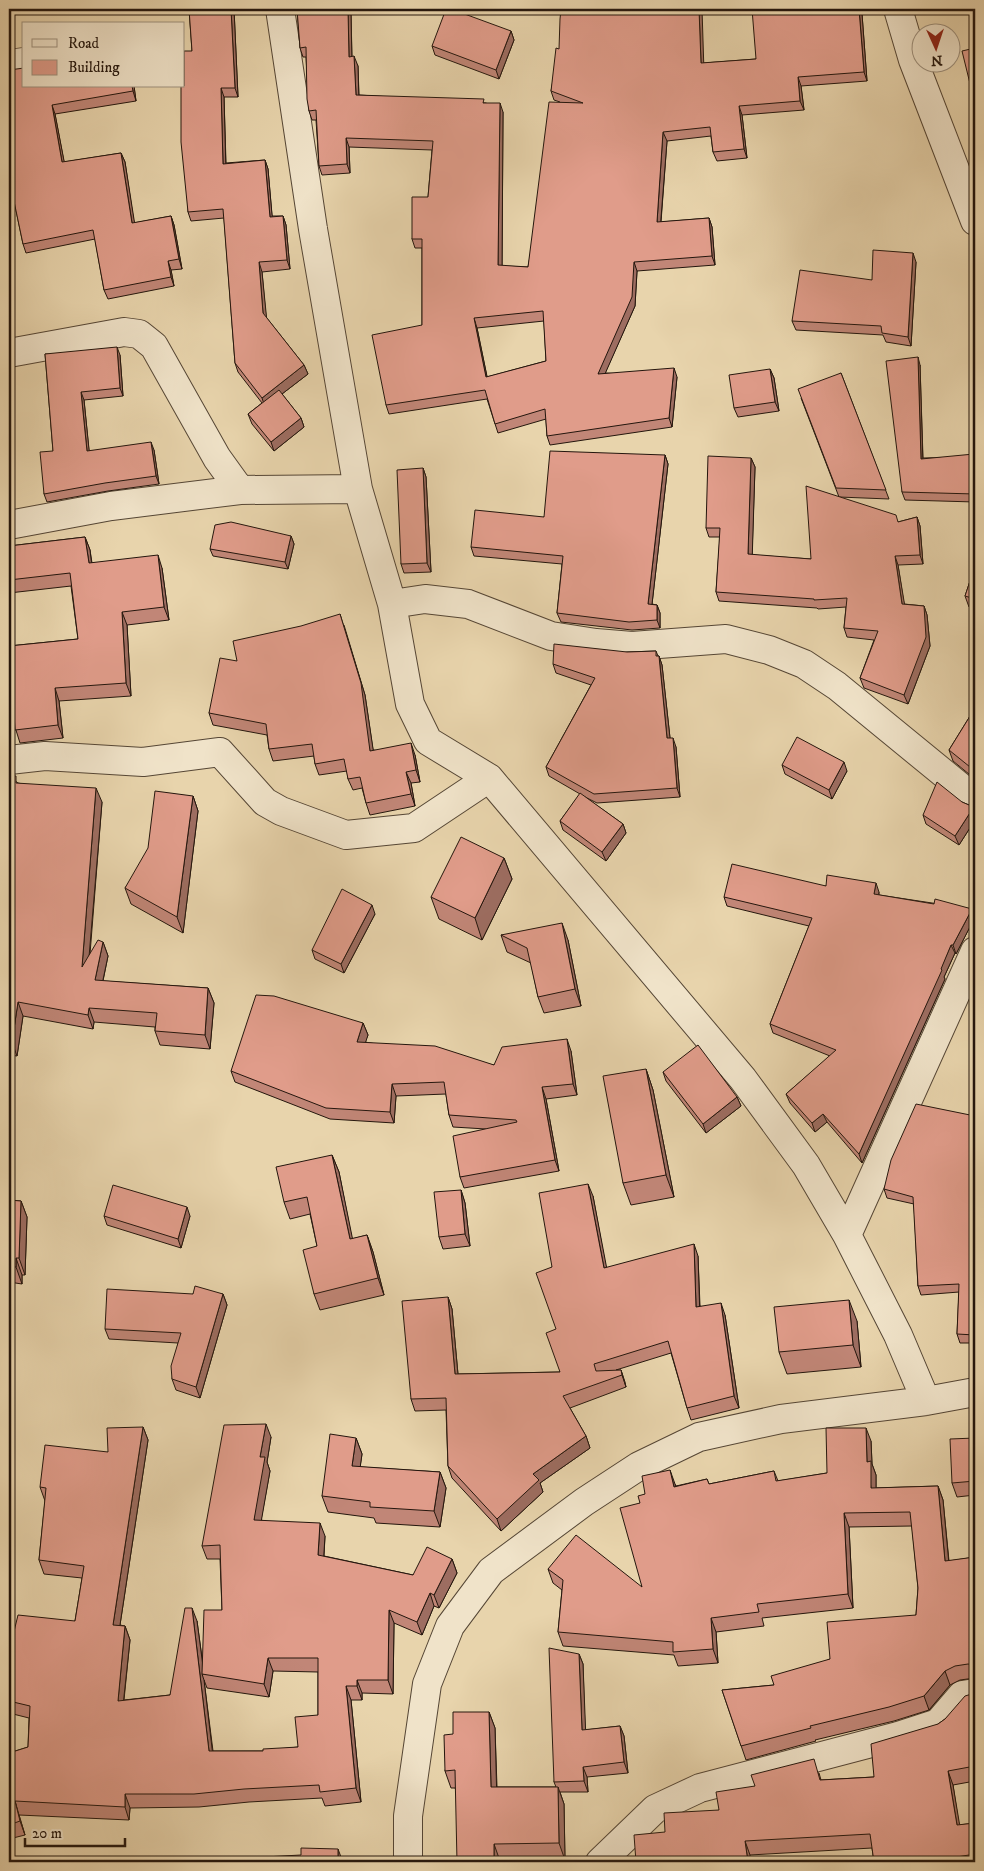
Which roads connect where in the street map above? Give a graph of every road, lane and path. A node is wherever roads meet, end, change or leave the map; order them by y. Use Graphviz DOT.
graph roads {
  1 [pos="280,9"];
  2 [pos="898,9"];
  3 [pos="22,62"];
  4 [pos="9,64"];
  5 [pos="975,221"];
  6 [pos="9,352"];
  7 [pos="358,489"];
  8 [pos="240,490"];
  9 [pos="9,525"];
  10 [pos="392,604"];
  11 [pos="9,760"];
  12 [pos="488,778"];
  13 [pos="975,799"];
  14 [pos="975,951"];
  15 [pos="847,1235"];
  16 [pos="975,1392"];
  17 [pos="926,1401"];
  18 [pos="975,1693"];
  19 [pos="408,1862"];
  20 [pos="600,1862"];
  1 -- 7 [label="street"];
  2 -- 5 [label="street"];
  3 -- 4 [label="street"];
  6 -- 8 [label="street"];
  7 -- 8 [label="street"];
  7 -- 10 [label="street"];
  8 -- 9 [label="street"];
  10 -- 12 [label="street"];
  10 -- 13 [label="street"];
  11 -- 12 [label="street"];
  12 -- 15 [label="street"];
  14 -- 15 [label="street"];
  15 -- 17 [label="street"];
  16 -- 17 [label="street"];
  17 -- 19 [label="street"];
  18 -- 20 [label="street"];
}
